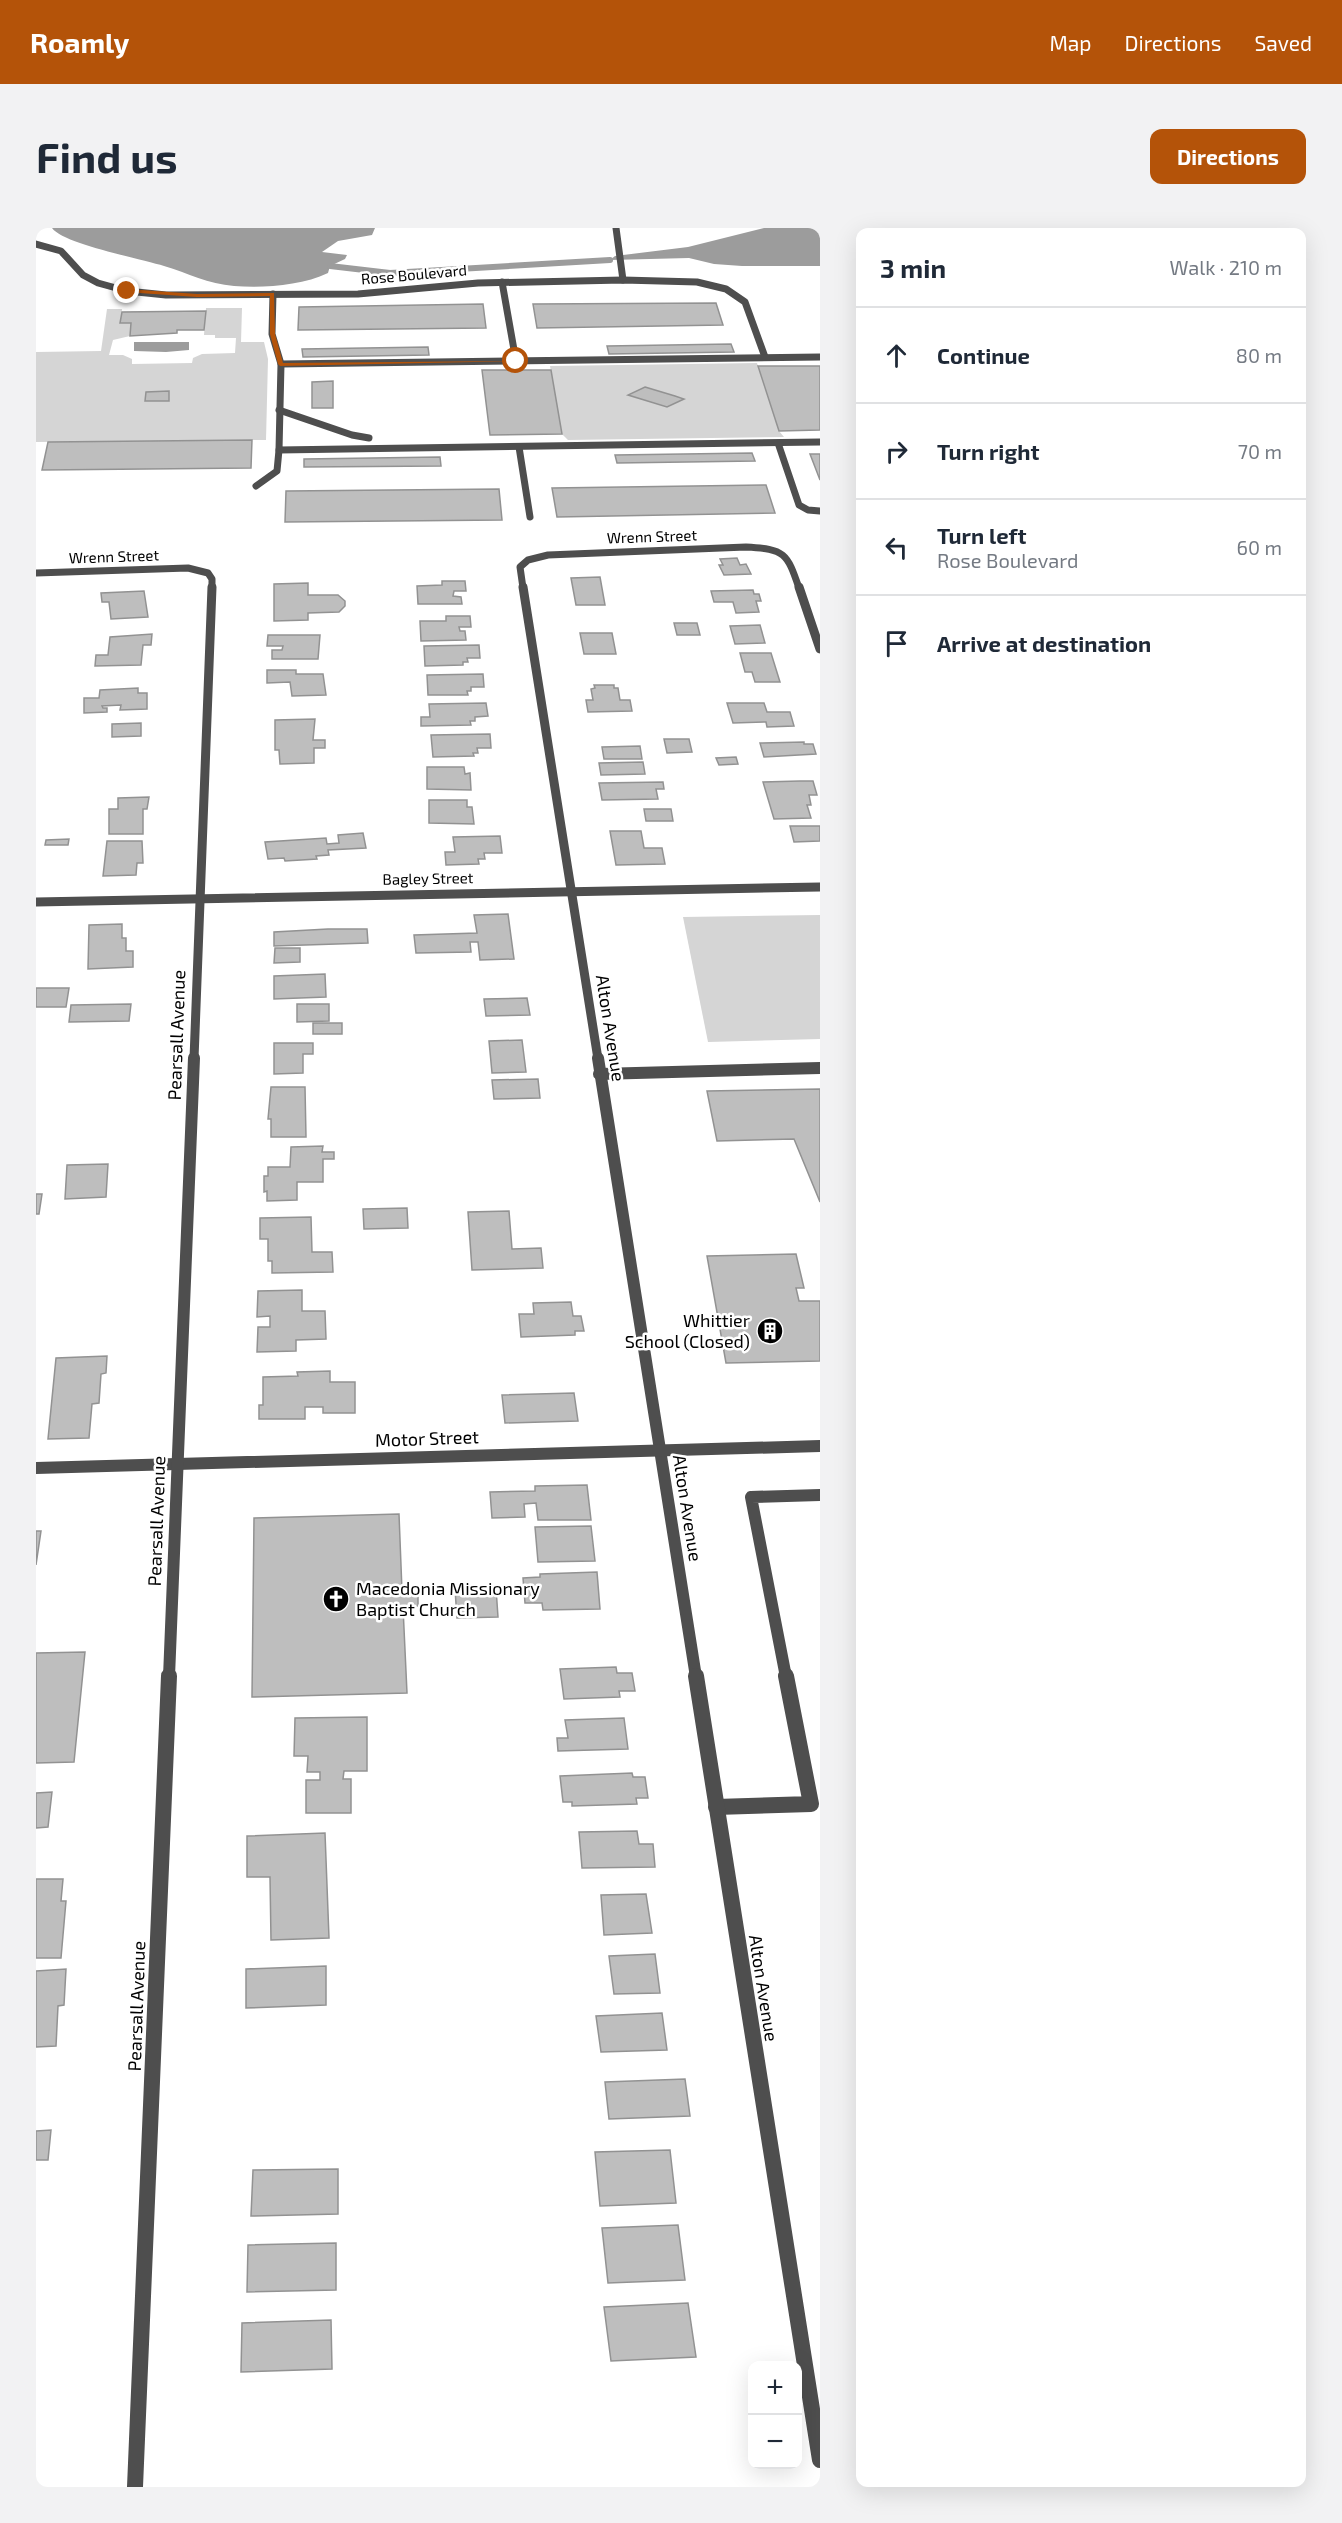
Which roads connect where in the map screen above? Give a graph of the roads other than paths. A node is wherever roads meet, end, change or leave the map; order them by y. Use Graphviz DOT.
graph roads {
  1 [pos="616,228"];
  2 [pos="36,244"];
  3 [pos="623,280"];
  4 [pos="502,282"];
  5 [pos="273,294"];
  6 [pos="765,357"];
  7 [pos="820,357"];
  8 [pos="516,361"];
  9 [pos="280,364"];
  10 [pos="279,410"];
  11 [pos="369,438"];
  12 [pos="820,442"];
  13 [pos="778,443"];
  14 [pos="519,447"];
  15 [pos="279,450"];
  16 [pos="256,486"];
  17 [pos="820,511"];
  18 [pos="530,517"];
  19 [pos="523,562"];
  20 [pos="193,568"];
  21 [pos="36,573"];
  22 [pos="820,649"];
  23 [pos="820,887"];
  24 [pos="570,891"];
  25 [pos="201,898"];
  26 [pos="36,902"];
  27 [pos="820,1068"];
  28 [pos="599,1074"];
  29 [pos="820,1446"];
  30 [pos="660,1450"];
  31 [pos="178,1465"];
  32 [pos="36,1468"];
  33 [pos="820,1495"];
  34 [pos="813,1780"];
  35 [pos="716,1807"];
  36 [pos="820,2460"];
  37 [pos="135,2487"];
  1 -- 3 [label="street"];
  2 -- 5 [label="street, Rose Boulevard"];
  3 -- 4 [label="street, Rose Boulevard"];
  3 -- 6 [label="street, Rose Boulevard"];
  4 -- 5 [label="street, Rose Boulevard"];
  4 -- 8 [label="street"];
  5 -- 9 [label="street"];
  6 -- 7 [label="street"];
  6 -- 8 [label="street"];
  8 -- 9 [label="street"];
  9 -- 10 [label="street"];
  10 -- 11 [label="street"];
  10 -- 15 [label="street"];
  12 -- 13 [label="street"];
  13 -- 14 [label="street"];
  13 -- 17 [label="street"];
  14 -- 15 [label="street"];
  14 -- 18 [label="street"];
  15 -- 16 [label="street"];
  19 -- 22 [label="street, Wrenn Street"];
  19 -- 24 [label="street, Alton Avenue"];
  20 -- 21 [label="street, Wrenn Street"];
  20 -- 25 [label="street, Pearsall Avenue"];
  23 -- 24 [label="street, Bagley Street"];
  24 -- 25 [label="street, Bagley Street"];
  24 -- 28 [label="street, Alton Avenue"];
  25 -- 26 [label="street, Bagley Street"];
  25 -- 31 [label="street, Pearsall Avenue"];
  27 -- 28 [label="street"];
  28 -- 30 [label="street, Alton Avenue"];
  29 -- 30 [label="street, Motor Street"];
  30 -- 31 [label="street, Motor Street"];
  30 -- 35 [label="street, Alton Avenue"];
  31 -- 32 [label="street, Motor Street"];
  31 -- 37 [label="street, Pearsall Avenue"];
  33 -- 34 [label="street"];
  34 -- 35 [label="street"];
  35 -- 36 [label="street, Alton Avenue"];
}
